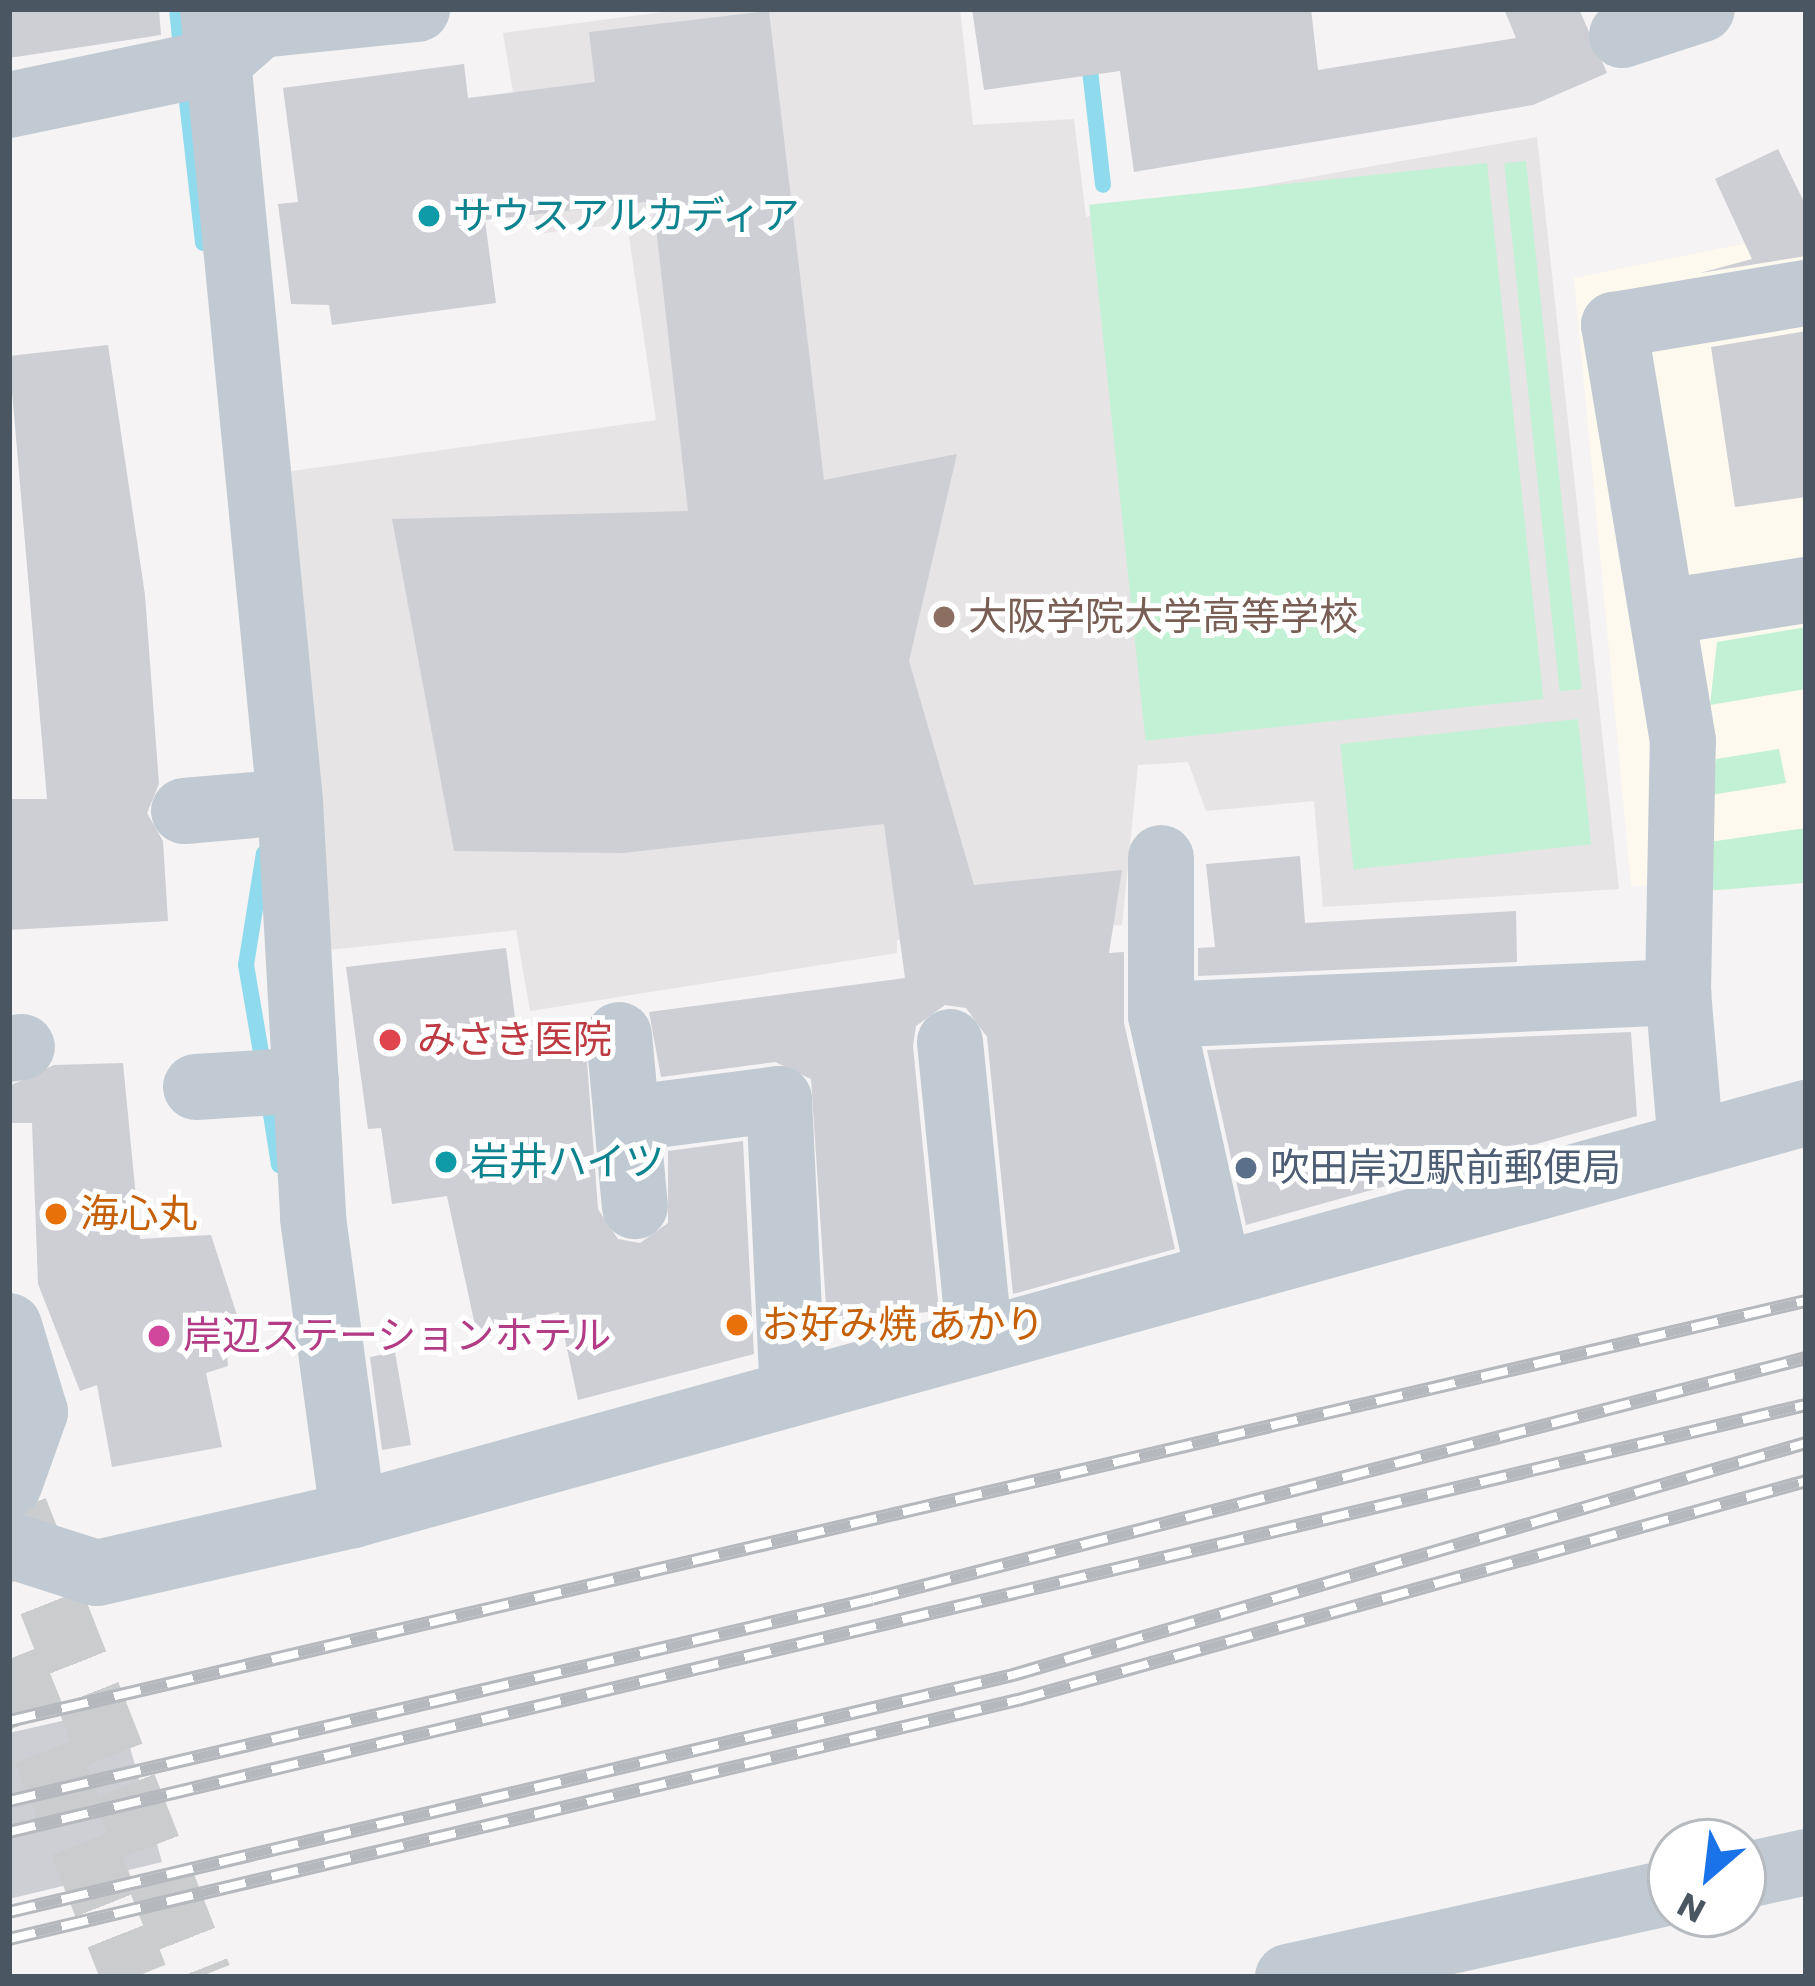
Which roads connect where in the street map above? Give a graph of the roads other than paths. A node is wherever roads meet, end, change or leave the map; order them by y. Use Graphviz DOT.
graph roads {
  1 [pos="417,9"];
  2 [pos="1702,9"];
  3 [pos="1625,39"];
  4 [pos="196,47"];
  5 [pos="9,105"];
  6 [pos="1806,293"];
  7 [pos="1806,590"];
  8 [pos="1664,612"];
  9 [pos="273,803"];
  10 [pos="184,811"];
  11 [pos="1161,858"];
  12 [pos="1678,992"];
  13 [pos="1161,1015"];
  14 [pos="619,1035"];
  15 [pos="950,1042"];
  16 [pos="1806,1113"];
  17 [pos="633,1118"];
  18 [pos="1691,1144"];
  19 [pos="634,1206"];
  20 [pos="1219,1274"];
  21 [pos="9,1326"];
  22 [pos="980,1341"];
  23 [pos="793,1393"];
  24 [pos="9,1485"];
  25 [pos="353,1514"];
  26 [pos="9,1545"];
  27 [pos="1806,1862"];
  28 [pos="1767,1871"];
  29 [pos="1647,1897"];
  30 [pos="1288,1977"];
  1 -- 4 [label="street"];
  2 -- 3 [label="street"];
  4 -- 5 [label="street"];
  4 -- 9 [label="street"];
  6 -- 8 [label="street"];
  7 -- 8 [label="street"];
  8 -- 12 [label="street"];
  9 -- 10 [label="street"];
  9 -- 25 [label="street"];
  11 -- 13 [label="street"];
  12 -- 13 [label="street"];
  12 -- 18 [label="street"];
  13 -- 20 [label="street"];
  14 -- 17 [label="street"];
  15 -- 22 [label="street"];
  16 -- 18 [label="street"];
  17 -- 19 [label="street"];
  17 -- 23 [label="street"];
  18 -- 20 [label="street"];
  20 -- 22 [label="street"];
  21 -- 24 [label="street"];
  22 -- 23 [label="street"];
  23 -- 25 [label="street"];
  25 -- 26 [label="street"];
  27 -- 28 [label="street"];
  29 -- 30 [label="street"];
}
